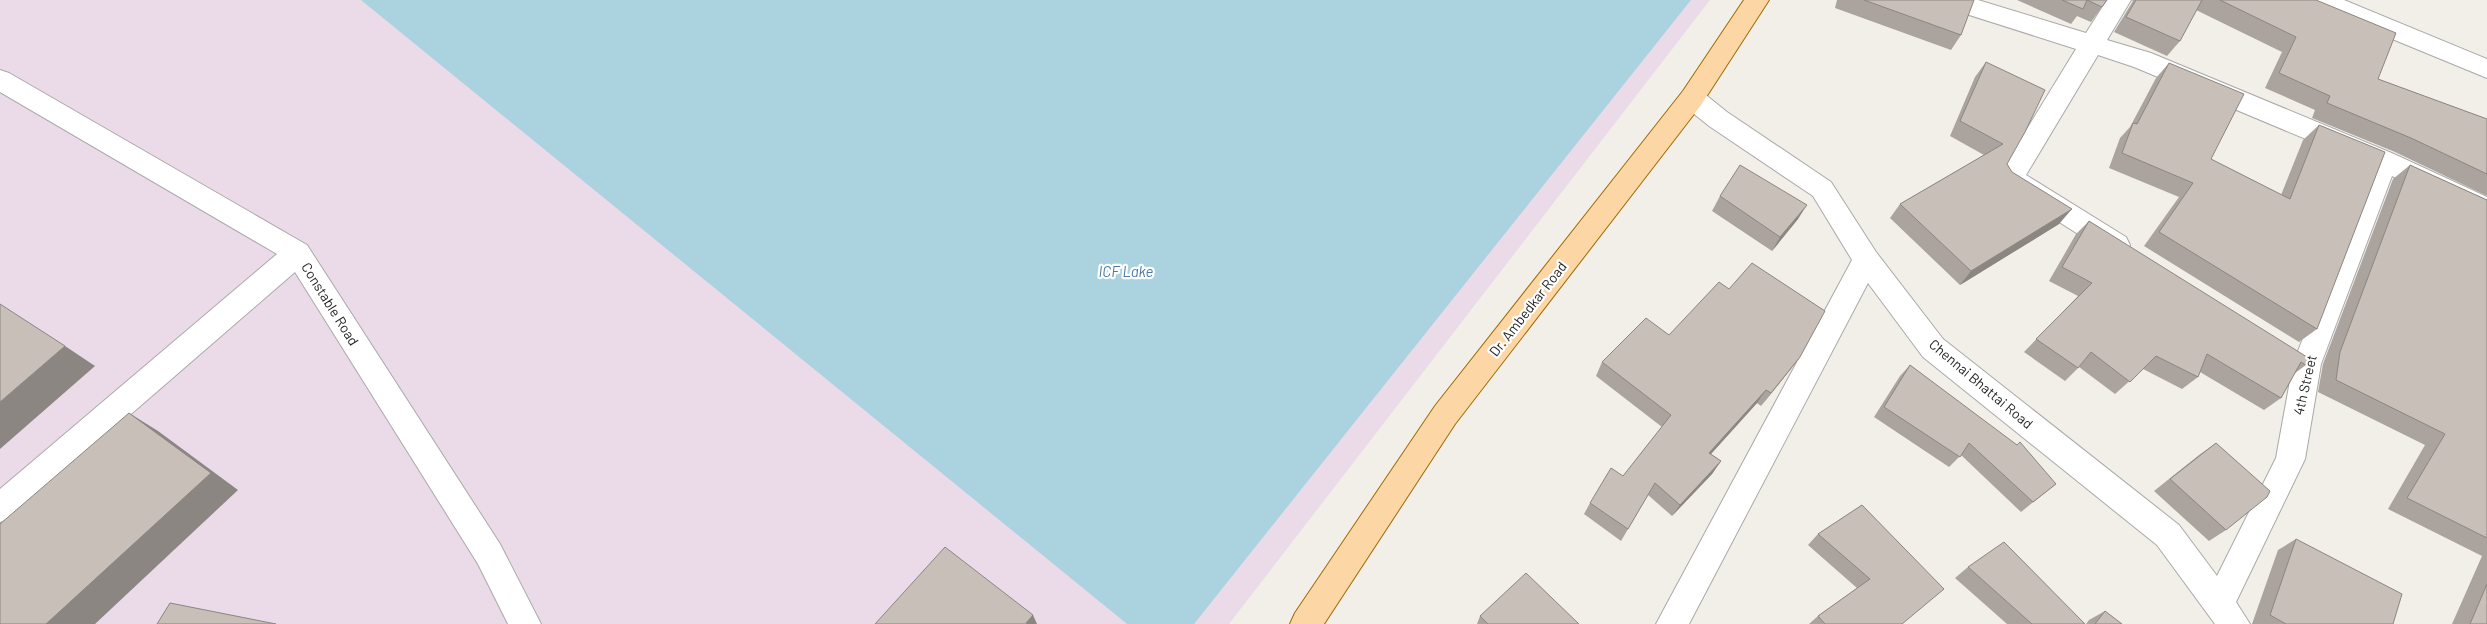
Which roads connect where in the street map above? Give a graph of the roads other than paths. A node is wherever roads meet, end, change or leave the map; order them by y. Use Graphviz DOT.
graph roads {
  1 [pos="1757,0"];
  2 [pos="1949,0"];
  3 [pos="2119,0"];
  4 [pos="2320,0"];
  5 [pos="2092,46"];
  6 [pos="2487,69"];
  7 [pos="0,80"];
  8 [pos="1692,98"];
  9 [pos="2385,161"];
  10 [pos="2487,209"];
  11 [pos="298,253"];
  12 [pos="2134,256"];
  13 [pos="1866,260"];
  14 [pos="2282,349"];
  15 [pos="2307,364"];
  16 [pos="0,508"];
  17 [pos="2227,614"];
  18 [pos="525,624"];
  19 [pos="1306,624"];
  20 [pos="1672,624"];
  1 -- 8 [label="main road, Dr. Ambedkar Road"];
  2 -- 5 [label="street"];
  3 -- 5 [label="street"];
  4 -- 6 [label="street"];
  5 -- 9 [label="street"];
  5 -- 12 [label="street"];
  7 -- 11 [label="street, Constable Road"];
  8 -- 13 [label="street, Chennai Bhattai Road"];
  8 -- 19 [label="main road, Dr. Ambedkar Road"];
  9 -- 10 [label="street"];
  9 -- 15 [label="street, 4th Street"];
  11 -- 16 [label="street"];
  11 -- 18 [label="street, Constable Road"];
  13 -- 17 [label="street, Chennai Bhattai Road"];
  13 -- 20 [label="street"];
  14 -- 15 [label="street"];
  15 -- 17 [label="street, 4th Street"];
}
